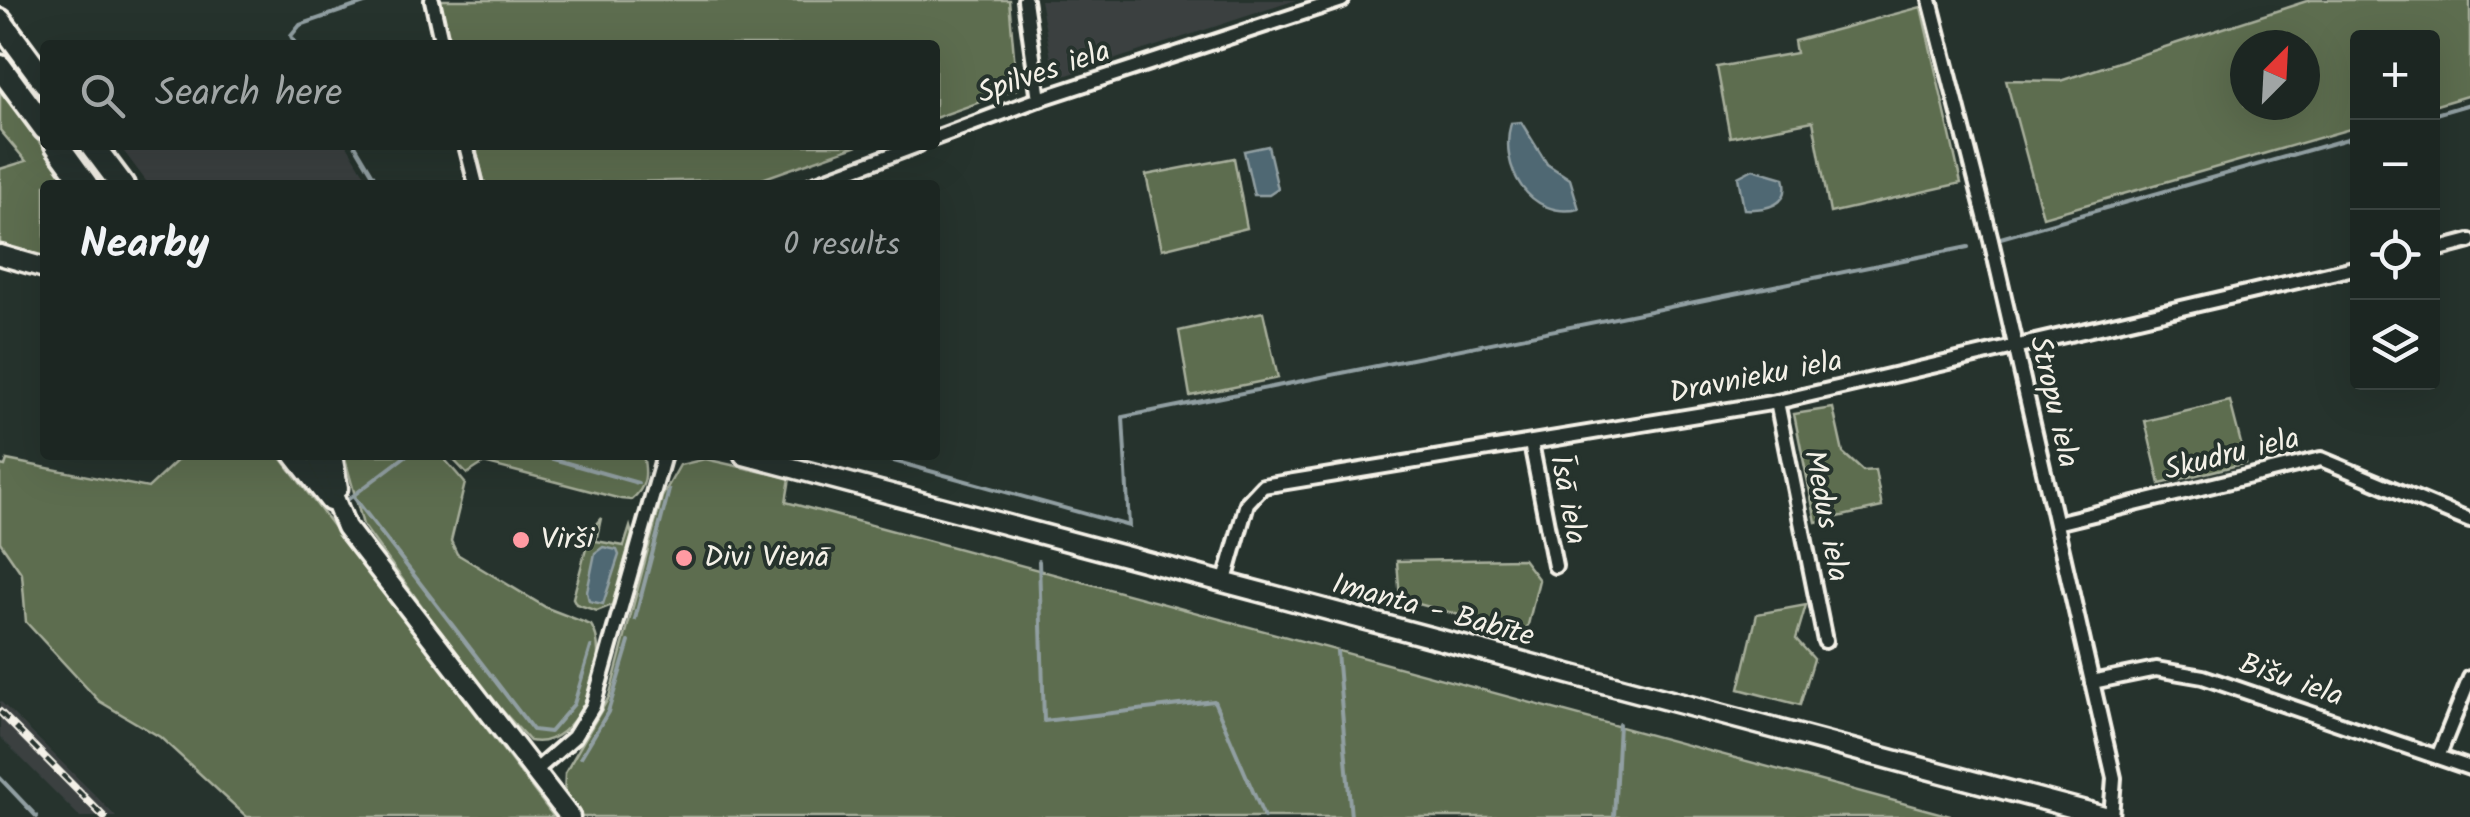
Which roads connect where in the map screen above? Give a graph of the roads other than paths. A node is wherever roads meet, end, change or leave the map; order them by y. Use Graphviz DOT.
graph roads {
  1 [pos="432,0"];
  2 [pos="1025,0"];
  3 [pos="1342,0"];
  4 [pos="1930,0"];
  5 [pos="0,22"];
  6 [pos="441,40"];
  7 [pos="0,67"];
  8 [pos="40,75"];
  9 [pos="1039,99"];
  10 [pos="40,121"];
  11 [pos="940,136"];
  12 [pos="61,150"];
  13 [pos="96,150"];
  14 [pos="467,150"];
  15 [pos="905,150"];
  16 [pos="82,180"];
  17 [pos="118,180"];
  18 [pos="475,180"];
  19 [pos="824,180"];
  20 [pos="2470,241"];
  21 [pos="2440,249"];
  22 [pos="0,255"];
  23 [pos="40,267"];
  24 [pos="2350,269"];
  25 [pos="2014,349"];
  26 [pos="1777,402"];
  27 [pos="1530,443"];
  28 [pos="298,460"];
  29 [pos="320,460"];
  30 [pos="333,460"];
  31 [pos="663,460"];
  32 [pos="763,460"];
  33 [pos="340,513"];
  34 [pos="2470,521"];
  35 [pos="2056,523"];
  36 [pos="1555,566"];
  37 [pos="1224,584"];
  38 [pos="1825,641"];
  39 [pos="2470,678"];
  40 [pos="2092,682"];
  41 [pos="2438,757"];
  42 [pos="2470,768"];
  43 [pos="535,771"];
  44 [pos="570,817"];
  45 [pos="2110,817"];
  1 -- 6 [label="street"];
  2 -- 9 [label="street"];
  3 -- 9 [label="street, Spilves iela"];
  4 -- 25 [label="street, Stropu iela"];
  5 -- 8 [label="highway"];
  7 -- 10 [label="highway"];
  9 -- 11 [label="street, Spilves iela"];
  12 -- 16 [label="highway"];
  13 -- 17 [label="highway"];
  14 -- 18 [label="street"];
  15 -- 19 [label="street"];
  20 -- 21 [label="street"];
  22 -- 23 [label="main road"];
  24 -- 25 [label="street, Dravnieku iela"];
  25 -- 26 [label="street, Dravnieku iela"];
  25 -- 35 [label="street, Stropu iela"];
  26 -- 27 [label="street, Dravnieku iela"];
  26 -- 38 [label="street, Medus iela"];
  27 -- 36 [label="street, Īsā iela"];
  27 -- 37 [label="street, Dravnieku iela"];
  28 -- 33 [label="main road"];
  29 -- 33 [label="main road"];
  30 -- 33 [label="main road"];
  31 -- 43 [label="street"];
  32 -- 37 [label="main road, Imanta - Babīte"];
  33 -- 43 [label="main road"];
  34 -- 35 [label="street, Skudru iela"];
  35 -- 40 [label="street, Stropu iela"];
  37 -- 45 [label="main road, Imanta - Babīte"];
  39 -- 41 [label="street"];
  40 -- 41 [label="street, Bišu iela"];
  40 -- 45 [label="street, Stropu iela"];
  41 -- 42 [label="street, Bišu iela"];
  43 -- 44 [label="main road"];
}
